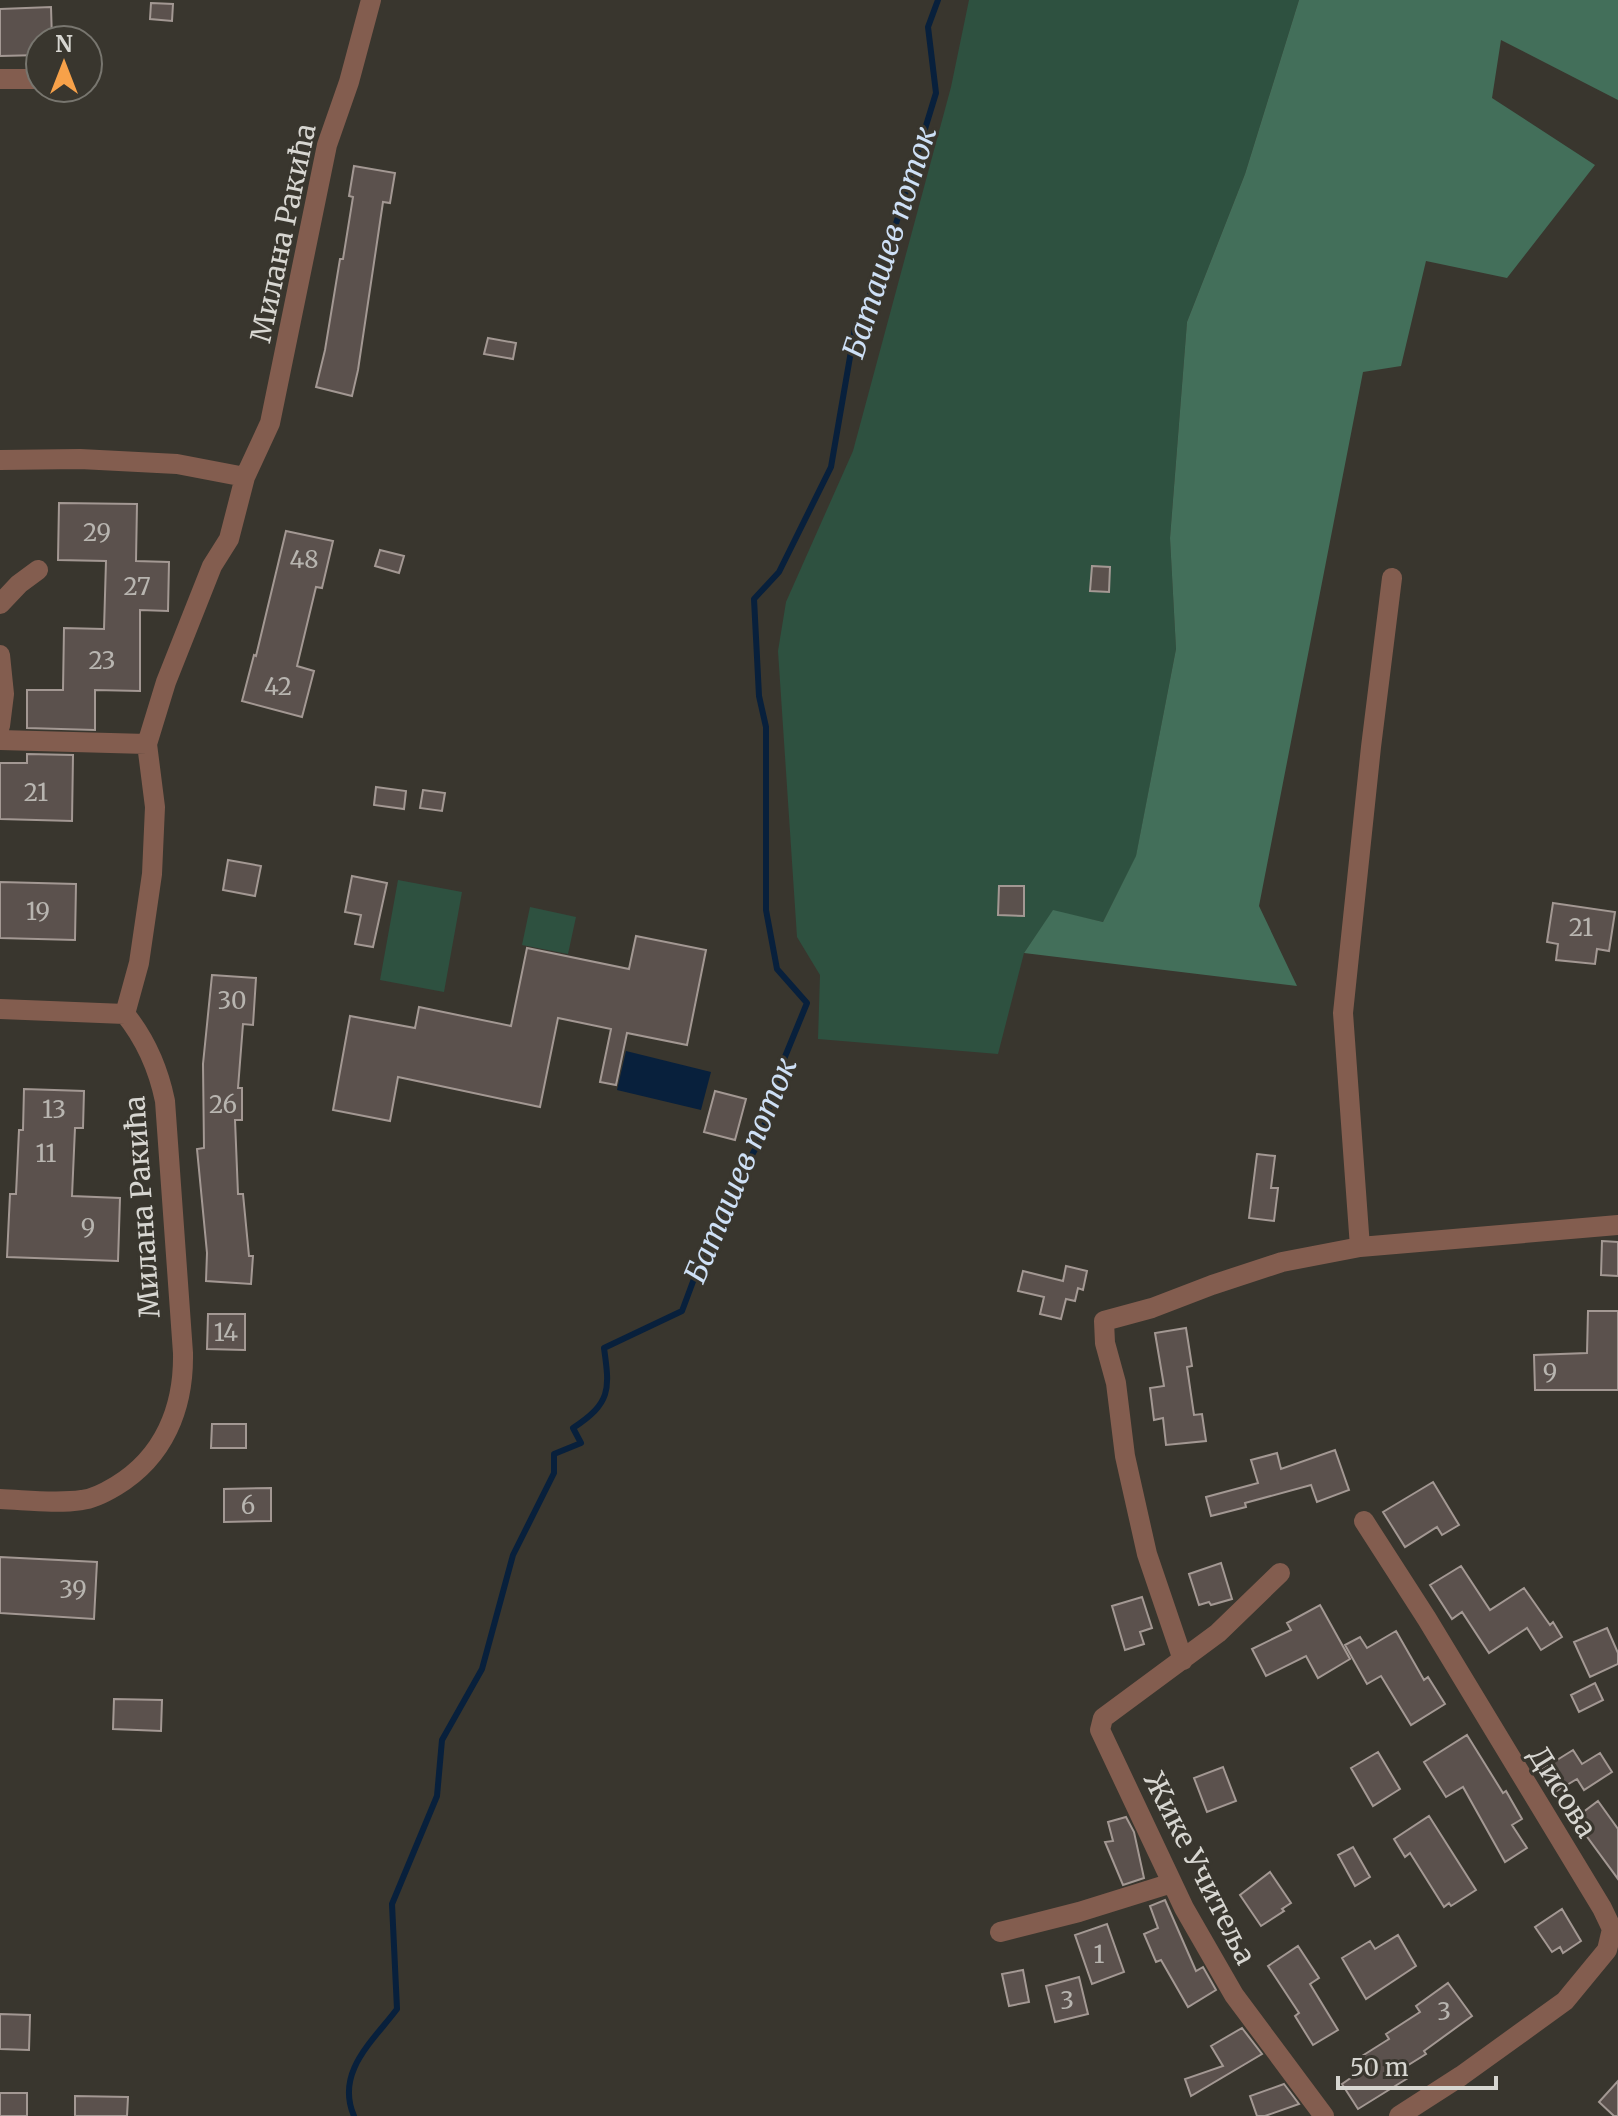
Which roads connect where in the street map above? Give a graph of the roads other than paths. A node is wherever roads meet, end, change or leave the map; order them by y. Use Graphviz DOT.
graph roads {
  1 [pos="371,0"];
  2 [pos="0,79"];
  3 [pos="24,79"];
  4 [pos="0,460"];
  5 [pos="245,477"];
  6 [pos="38,570"];
  7 [pos="1392,578"];
  8 [pos="0,604"];
  9 [pos="0,655"];
  10 [pos="0,726"];
  11 [pos="0,740"];
  12 [pos="147,744"];
  13 [pos="0,1009"];
  14 [pos="125,1014"];
  15 [pos="1618,1225"];
  16 [pos="1360,1247"];
  17 [pos="0,1499"];
  18 [pos="1364,1521"];
  19 [pos="1280,1573"];
  20 [pos="1183,1660"];
  21 [pos="1172,1883"];
  22 [pos="1000,1932"];
  23 [pos="1324,2116"];
  24 [pos="1399,2116"];
  1 -- 5 [label="street, Милана Ракића"];
  2 -- 3 [label="street"];
  4 -- 5 [label="street"];
  5 -- 12 [label="street, Милана Ракића"];
  6 -- 8 [label="street"];
  7 -- 16 [label="street"];
  9 -- 10 [label="street"];
  11 -- 12 [label="street"];
  12 -- 14 [label="street, Милана Ракића"];
  13 -- 14 [label="street"];
  14 -- 17 [label="street, Милана Ракића"];
  15 -- 16 [label="street"];
  16 -- 20 [label="street"];
  18 -- 24 [label="street, Дисова"];
  19 -- 20 [label="street, Жике Учитеља"];
  20 -- 21 [label="street, Жике Учитеља"];
  21 -- 22 [label="street"];
  21 -- 23 [label="street, Жике Учитеља"];
}
